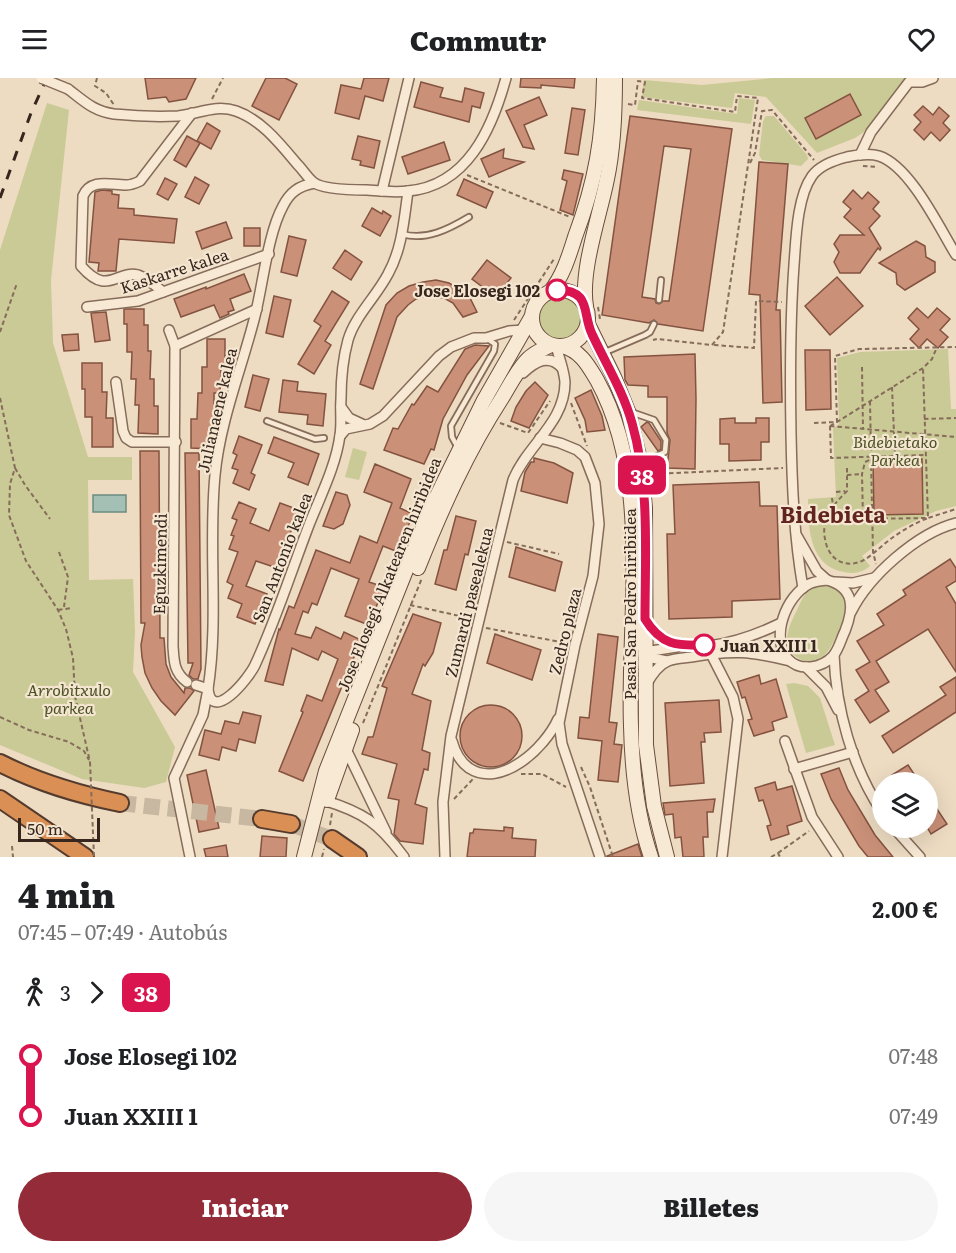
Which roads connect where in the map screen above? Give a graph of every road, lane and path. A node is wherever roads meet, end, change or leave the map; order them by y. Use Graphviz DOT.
graph roads {
  1 [pos="41,78"];
  2 [pos="97,78"];
  3 [pos="223,78"];
  4 [pos="409,78"];
  5 [pos="506,78"];
  6 [pos="604,78"];
  7 [pos="615,78"];
  8 [pos="933,78"];
  9 [pos="625,104"];
  10 [pos="207,110"];
  11 [pos="192,113"];
  12 [pos="114,114"];
  13 [pos="860,155"];
  14 [pos="748,165"];
  15 [pos="855,165"];
  16 [pos="881,167"];
  17 [pos="821,168"];
  18 [pos="458,171"];
  19 [pos="314,183"];
  20 [pos="382,191"];
  21 [pos="408,191"];
  22 [pos="469,218"];
  23 [pos="572,219"];
  24 [pos="402,234"];
  25 [pos="268,254"];
  26 [pos="557,254"];
  27 [pos="956,255"];
  28 [pos="661,280"];
  29 [pos="17,283"];
  30 [pos="163,292"];
  31 [pos="550,292"];
  32 [pos="659,300"];
  33 [pos="590,302"];
  34 [pos="791,303"];
  35 [pos="87,307"];
  36 [pos="256,309"];
  37 [pos="532,316"];
  38 [pos="654,324"];
  39 [pos="593,326"];
  40 [pos="169,330"];
  41 [pos="516,331"];
  42 [pos="0,332"];
  43 [pos="486,338"];
  44 [pos="646,343"];
  45 [pos="712,345"];
  46 [pos="175,346"];
  47 [pos="556,346"];
  48 [pos="956,347"];
  49 [pos="937,348"];
  50 [pos="602,353"];
  51 [pos="862,367"];
  52 [pos="923,368"];
  53 [pos="562,369"];
  54 [pos="116,382"];
  55 [pos="508,387"];
  56 [pos="892,387"];
  57 [pos="0,398"];
  58 [pos="562,400"];
  59 [pos="870,401"];
  60 [pos="863,405"];
  61 [pos="341,407"];
  62 [pos="628,411"];
  63 [pos="956,418"];
  64 [pos="924,419"];
  65 [pos="267,421"];
  66 [pos="837,422"];
  67 [pos="814,423"];
  68 [pos="362,424"];
  69 [pos="830,426"];
  70 [pos="863,429"];
  71 [pos="870,430"];
  72 [pos="495,431"];
  73 [pos="894,432"];
  74 [pos="925,434"];
  75 [pos="340,436"];
  76 [pos="956,437"];
  77 [pos="324,438"];
  78 [pos="540,438"];
  79 [pos="176,442"];
  80 [pos="458,449"];
  81 [pos="588,451"];
  82 [pos="926,455"];
  83 [pos="895,456"];
  84 [pos="871,458"];
  85 [pos="792,467"];
  86 [pos="15,468"];
  87 [pos="846,468"];
  88 [pos="646,469"];
  89 [pos="862,474"];
  90 [pos="847,475"];
  91 [pos="847,491"];
  92 [pos="836,492"];
  93 [pos="832,498"];
  94 [pos="833,506"];
  95 [pos="956,509"];
  96 [pos="928,518"];
  97 [pos="50,519"];
  98 [pos="872,519"];
  99 [pos="956,523"];
  100 [pos="796,534"];
  101 [pos="498,540"];
  102 [pos="59,552"];
  103 [pos="873,552"];
  104 [pos="559,554"];
  105 [pos="424,573"];
  106 [pos="878,574"];
  107 [pos="831,581"];
  108 [pos="803,588"];
  109 [pos="410,605"];
  110 [pos="64,608"];
  111 [pos="72,608"];
  112 [pos="58,610"];
  113 [pos="851,613"];
  114 [pos="645,619"];
  115 [pos="781,623"];
  116 [pos="478,624"];
  117 [pos="631,636"];
  118 [pos="575,645"];
  119 [pos="682,646"];
  120 [pos="645,653"];
  121 [pos="711,654"];
  122 [pos="834,655"];
  123 [pos="790,660"];
  124 [pos="667,661"];
  125 [pos="806,667"];
  126 [pos="631,669"];
  127 [pos="645,687"];
  128 [pos="208,689"];
  129 [pos="215,701"];
  130 [pos="203,715"];
  131 [pos="559,716"];
  132 [pos="0,717"];
  133 [pos="844,721"];
  134 [pos="361,726"];
  135 [pos="451,736"];
  136 [pos="544,741"];
  137 [pos="785,741"];
  138 [pos="561,744"];
  139 [pos="345,747"];
  140 [pos="853,753"];
  141 [pos="90,762"];
  142 [pos="0,763"];
  143 [pos="581,766"];
  144 [pos="794,769"];
  145 [pos="483,773"];
  146 [pos="520,774"];
  147 [pos="567,788"];
  148 [pos="872,794"];
  149 [pos="0,799"];
  150 [pos="327,801"];
  151 [pos="452,802"];
  152 [pos="120,803"];
  153 [pos="332,815"];
  154 [pos="262,819"];
  155 [pos="291,824"];
  156 [pos="816,826"];
  157 [pos="387,834"];
  158 [pos="903,838"];
  159 [pos="332,839"];
  160 [pos="12,846"];
  161 [pos="778,853"];
  162 [pos="13,857"];
  163 [pos="85,857"];
  164 [pos="94,857"];
  165 [pos="190,857"];
  166 [pos="304,857"];
  167 [pos="313,857"];
  168 [pos="358,857"];
  169 [pos="404,857"];
  170 [pos="445,857"];
  171 [pos="600,857"];
  172 [pos="613,857"];
  173 [pos="651,857"];
  174 [pos="667,857"];
  175 [pos="722,857"];
  176 [pos="771,857"];
  177 [pos="780,857"];
  178 [pos="838,857"];
  179 [pos="920,857"];
  1 -- 12 [label="street, bridge"];
  2 -- 12 [label="path"];
  3 -- 10 [label="path"];
  4 -- 20 [label="street"];
  5 -- 18 [label="street"];
  6 -- 31 [label="main road"];
  7 -- 33 [label="main road"];
  8 -- 13 [label="street"];
  9 -- 14 [label="path"];
  10 -- 11 [label="street"];
  10 -- 19 [label="street"];
  11 -- 12 [label="street"];
  11 -- 30 [label="street"];
  13 -- 17 [label="street"];
  13 -- 27 [label="street"];
  14 -- 17 [label="path"];
  14 -- 45 [label="path"];
  15 -- 16 [label="path"];
  17 -- 34 [label="street"];
  18 -- 21 [label="street"];
  18 -- 23 [label="path"];
  19 -- 20 [label="street"];
  19 -- 25 [label="street, Julianaene kalea"];
  20 -- 21 [label="street"];
  21 -- 24 [label="street, San Antonio kalea"];
  22 -- 24 [label="lane"];
  24 -- 61 [label="street, San Antonio kalea"];
  25 -- 30 [label="street, Kaskarre kalea"];
  25 -- 36 [label="street, Julianaene kalea"];
  26 -- 41 [label="path"];
  28 -- 32 [label="lane"];
  29 -- 42 [label="path"];
  30 -- 35 [label="street, Kaskarre kalea"];
  31 -- 33 [label="main road"];
  31 -- 37 [label="main road"];
  33 -- 39 [label="main road"];
  33 -- 39 [label="path"];
  34 -- 45 [label="path"];
  34 -- 85 [label="street"];
  36 -- 46 [label="street"];
  36 -- 128 [label="street, Julianaene kalea"];
  37 -- 41 [label="main road, Jose Elosegi Alkatearen hiribidea"];
  37 -- 47 [label="main road"];
  38 -- 50 [label="lane"];
  39 -- 47 [label="main road"];
  39 -- 50 [label="main road, Pasai San Pedro hiribidea"];
  40 -- 46 [label="street, Eguzkimendi"];
  41 -- 43 [label="street"];
  41 -- 80 [label="main road, Jose Elosegi Alkatearen hiribidea"];
  43 -- 68 [label="street"];
  43 -- 80 [label="lane"];
  44 -- 45 [label="path"];
  46 -- 79 [label="street, Eguzkimendi"];
  47 -- 53 [label="street, Zumardi pasealekua"];
  47 -- 55 [label="main road, Jose Elosegi Alkatearen hiribidea"];
  47 -- 117 [label="main road, Pasai San Pedro hiribidea"];
  48 -- 49 [label="path"];
  49 -- 52 [label="path"];
  49 -- 66 [label="path"];
  50 -- 62 [label="main road, Pasai San Pedro hiribidea"];
  51 -- 60 [label="path"];
  52 -- 56 [label="path"];
  52 -- 64 [label="path"];
  53 -- 55 [label="street"];
  53 -- 58 [label="street, Zumardi pasealekua"];
  54 -- 79 [label="street"];
  55 -- 139 [label="main road, Jose Elosegi Alkatearen hiribidea"];
  56 -- 59 [label="path"];
  56 -- 73 [label="path"];
  57 -- 86 [label="path"];
  58 -- 72 [label="path"];
  58 -- 78 [label="street, Zumardi pasealekua"];
  58 -- 81 [label="path"];
  59 -- 60 [label="path"];
  59 -- 71 [label="path"];
  60 -- 66 [label="path"];
  60 -- 70 [label="path"];
  61 -- 68 [label="street"];
  61 -- 75 [label="street, San Antonio kalea"];
  62 -- 88 [label="main road, Pasai San Pedro hiribidea"];
  62 -- 88 [label="lane"];
  63 -- 64 [label="path"];
  64 -- 74 [label="path"];
  65 -- 77 [label="lane"];
  66 -- 67 [label="path"];
  66 -- 69 [label="path"];
  68 -- 75 [label="street"];
  69 -- 70 [label="path"];
  69 -- 84 [label="path"];
  70 -- 71 [label="path"];
  71 -- 73 [label="path"];
  71 -- 84 [label="path"];
  73 -- 74 [label="path"];
  73 -- 83 [label="path"];
  74 -- 76 [label="path"];
  74 -- 82 [label="path"];
  75 -- 129 [label="street, San Antonio kalea"];
  78 -- 101 [label="street, Zumardi pasealekua"];
  78 -- 118 [label="street, Zedro plaza"];
  79 -- 128 [label="street, Eguzkimendi"];
  80 -- 150 [label="main road, Jose Elosegi Alkatearen hiribidea"];
  82 -- 83 [label="path"];
  82 -- 96 [label="path"];
  83 -- 84 [label="path"];
  84 -- 89 [label="path"];
  84 -- 98 [label="path"];
  85 -- 88 [label="path"];
  85 -- 100 [label="street"];
  86 -- 97 [label="path"];
  86 -- 112 [label="path"];
  87 -- 90 [label="path"];
  88 -- 114 [label="main road, Pasai San Pedro hiribidea"];
  89 -- 90 [label="path"];
  89 -- 98 [label="path"];
  90 -- 91 [label="path"];
  91 -- 92 [label="path"];
  91 -- 94 [label="path"];
  93 -- 94 [label="path"];
  94 -- 103 [label="path"];
  95 -- 96 [label="path"];
  96 -- 98 [label="path"];
  96 -- 103 [label="path"];
  98 -- 103 [label="path"];
  99 -- 106 [label="street"];
  100 -- 107 [label="street"];
  100 -- 108 [label="street"];
  101 -- 104 [label="path"];
  101 -- 116 [label="street, Zumardi pasealekua"];
  102 -- 110 [label="path"];
  103 -- 106 [label="path"];
  105 -- 109 [label="path"];
  106 -- 107 [label="street"];
  106 -- 113 [label="street"];
  107 -- 108 [label="street"];
  107 -- 113 [label="street"];
  108 -- 115 [label="street"];
  109 -- 116 [label="path"];
  109 -- 134 [label="path"];
  110 -- 111 [label="path"];
  110 -- 112 [label="path"];
  112 -- 141 [label="path"];
  113 -- 122 [label="street"];
  114 -- 119 [label="street"];
  114 -- 120 [label="main road, Pasai San Pedro hiribidea"];
  115 -- 119 [label="street"];
  115 -- 123 [label="street"];
  116 -- 118 [label="path"];
  116 -- 135 [label="street, Zumardi pasealekua"];
  117 -- 120 [label="street"];
  117 -- 126 [label="main road, Pasai San Pedro hiribidea"];
  118 -- 131 [label="street, Zedro plaza"];
  119 -- 120 [label="street"];
  120 -- 124 [label="street"];
  120 -- 126 [label="street"];
  120 -- 127 [label="main road, Pasai San Pedro hiribidea"];
  121 -- 123 [label="street"];
  121 -- 124 [label="street"];
  121 -- 175 [label="street"];
  122 -- 125 [label="street"];
  122 -- 133 [label="street"];
  123 -- 125 [label="street"];
  124 -- 127 [label="street"];
  125 -- 133 [label="street"];
  126 -- 173 [label="main road, Pasai San Pedro hiribidea"];
  127 -- 174 [label="main road, Pasai San Pedro hiribidea"];
  128 -- 129 [label="street, Julianaene kalea"];
  128 -- 130 [label="street, San Antonio kalea"];
  129 -- 130 [label="street, San Antonio kalea"];
  130 -- 165 [label="street, San Antonio kalea"];
  131 -- 136 [label="street"];
  131 -- 138 [label="street, Zedro plaza"];
  132 -- 141 [label="path"];
  133 -- 140 [label="street"];
  135 -- 145 [label="street"];
  135 -- 170 [label="street, Zumardi pasealekua"];
  136 -- 138 [label="street"];
  136 -- 145 [label="street"];
  137 -- 144 [label="street"];
  138 -- 171 [label="street, Zedro plaza"];
  139 -- 150 [label="main road, Jose Elosegi Alkatearen hiribidea"];
  139 -- 157 [label="street"];
  140 -- 144 [label="street"];
  140 -- 148 [label="street"];
  141 -- 164 [label="path, bridge"];
  142 -- 152 [label="highway"];
  143 -- 172 [label="path"];
  144 -- 156 [label="street"];
  145 -- 151 [label="path"];
  146 -- 147 [label="path"];
  149 -- 163 [label="highway"];
  150 -- 153 [label="path"];
  150 -- 157 [label="street"];
  150 -- 166 [label="main road, Jose Elosegi Alkatearen hiribidea"];
  150 -- 167 [label="main road, Jose Elosegi Alkatearen hiribidea"];
  154 -- 155 [label="highway"];
  156 -- 161 [label="path"];
  156 -- 178 [label="street"];
  157 -- 169 [label="street"];
  158 -- 179 [label="street"];
  159 -- 168 [label="highway"];
  160 -- 162 [label="path"];
  161 -- 176 [label="path"];
  161 -- 177 [label="path"];
}
